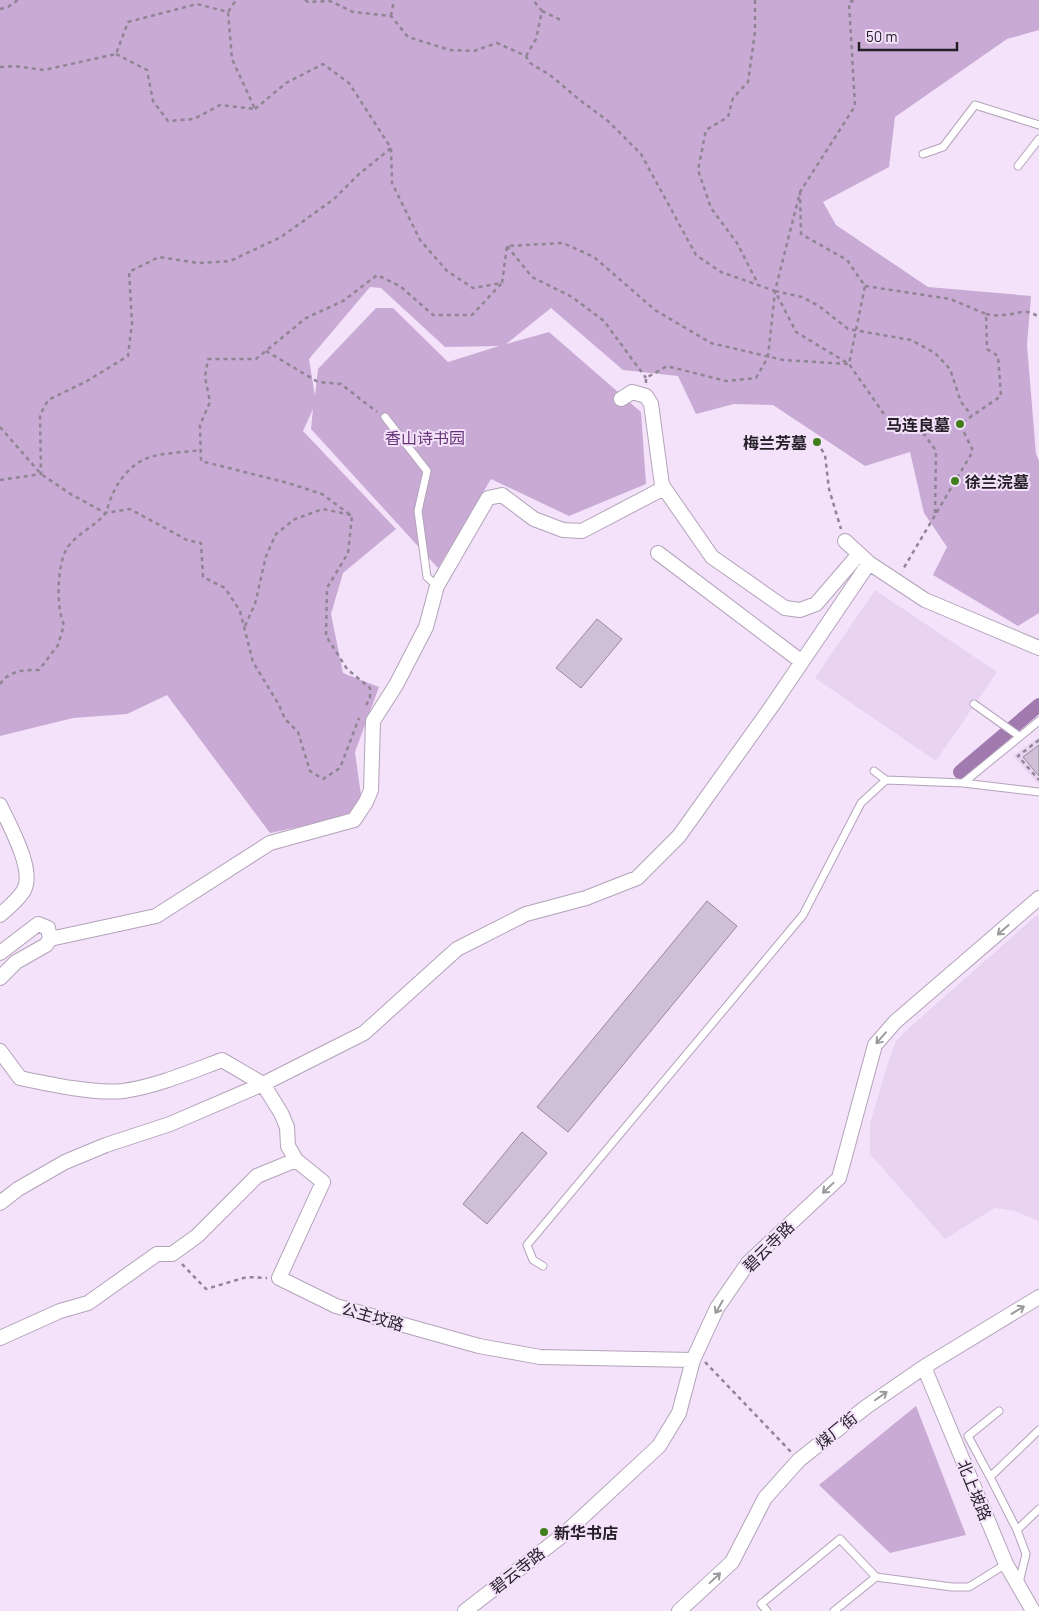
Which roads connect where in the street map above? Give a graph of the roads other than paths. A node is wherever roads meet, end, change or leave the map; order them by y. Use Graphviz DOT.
graph roads {
  1 [pos="1039,125"];
  2 [pos="1039,140"];
  3 [pos="923,154"];
  4 [pos="1018,166"];
  5 [pos="621,399"];
  6 [pos="384,417"];
  7 [pos="664,488"];
  8 [pos="845,540"];
  9 [pos="658,553"];
  10 [pos="864,558"];
  11 [pos="437,586"];
  12 [pos="1039,648"];
  13 [pos="802,662"];
  14 [pos="974,704"];
  15 [pos="1039,721"];
  16 [pos="1019,736"];
  17 [pos="874,771"];
  18 [pos="886,780"];
  19 [pos="963,783"];
  20 [pos="1039,792"];
  21 [pos="0,805"];
  22 [pos="1039,898"];
  23 [pos="0,915"];
  24 [pos="50,939"];
  25 [pos="0,953"];
  26 [pos="0,978"];
  27 [pos="0,1051"];
  28 [pos="262,1084"];
  29 [pos="296,1160"];
  30 [pos="0,1203"];
  31 [pos="543,1266"];
  32 [pos="1039,1297"];
  33 [pos="0,1338"];
  34 [pos="695,1357"];
  35 [pos="924,1367"];
  36 [pos="999,1411"];
  37 [pos="1039,1430"];
  38 [pos="990,1477"];
  39 [pos="1039,1509"];
  40 [pos="1017,1530"];
  41 [pos="1006,1564"];
  42 [pos="876,1577"];
  43 [pos="1019,1584"];
  44 [pos="465,1611"];
  45 [pos="679,1611"];
  46 [pos="767,1611"];
  47 [pos="834,1611"];
  48 [pos="1033,1611"];
  1 -- 3 [label="lane"];
  2 -- 4 [label="lane"];
  5 -- 7 [label="street"];
  6 -- 11 [label="lane"];
  7 -- 10 [label="street"];
  7 -- 11 [label="street"];
  8 -- 10 [label="street"];
  9 -- 13 [label="street"];
  10 -- 12 [label="street"];
  10 -- 13 [label="street"];
  11 -- 24 [label="street"];
  13 -- 28 [label="street"];
  14 -- 16 [label="lane"];
  15 -- 16 [label="lane"];
  16 -- 19 [label="lane"];
  17 -- 18 [label="lane"];
  18 -- 19 [label="lane"];
  18 -- 31 [label="lane"];
  19 -- 20 [label="lane"];
  21 -- 23 [label="street"];
  22 -- 34 [label="street, 碧云寺路, one-way"];
  24 -- 25 [label="street"];
  24 -- 26 [label="street"];
  27 -- 28 [label="street"];
  28 -- 29 [label="street"];
  28 -- 30 [label="street"];
  29 -- 33 [label="street"];
  29 -- 34 [label="street, 公主坟路"];
  35 -- 32 [label="street, 煤厂街, one-way"];
  34 -- 44 [label="street, 碧云寺路"];
  35 -- 41 [label="street, 北上坡路"];
  45 -- 35 [label="street, 煤厂街, one-way"];
  36 -- 38 [label="lane"];
  37 -- 38 [label="lane"];
  38 -- 40 [label="lane"];
  39 -- 40 [label="lane"];
  40 -- 43 [label="lane"];
  41 -- 42 [label="lane"];
  41 -- 43 [label="street, 北上坡路"];
  42 -- 46 [label="lane"];
  42 -- 47 [label="lane"];
  43 -- 48 [label="street, 北上坡路"];
}
